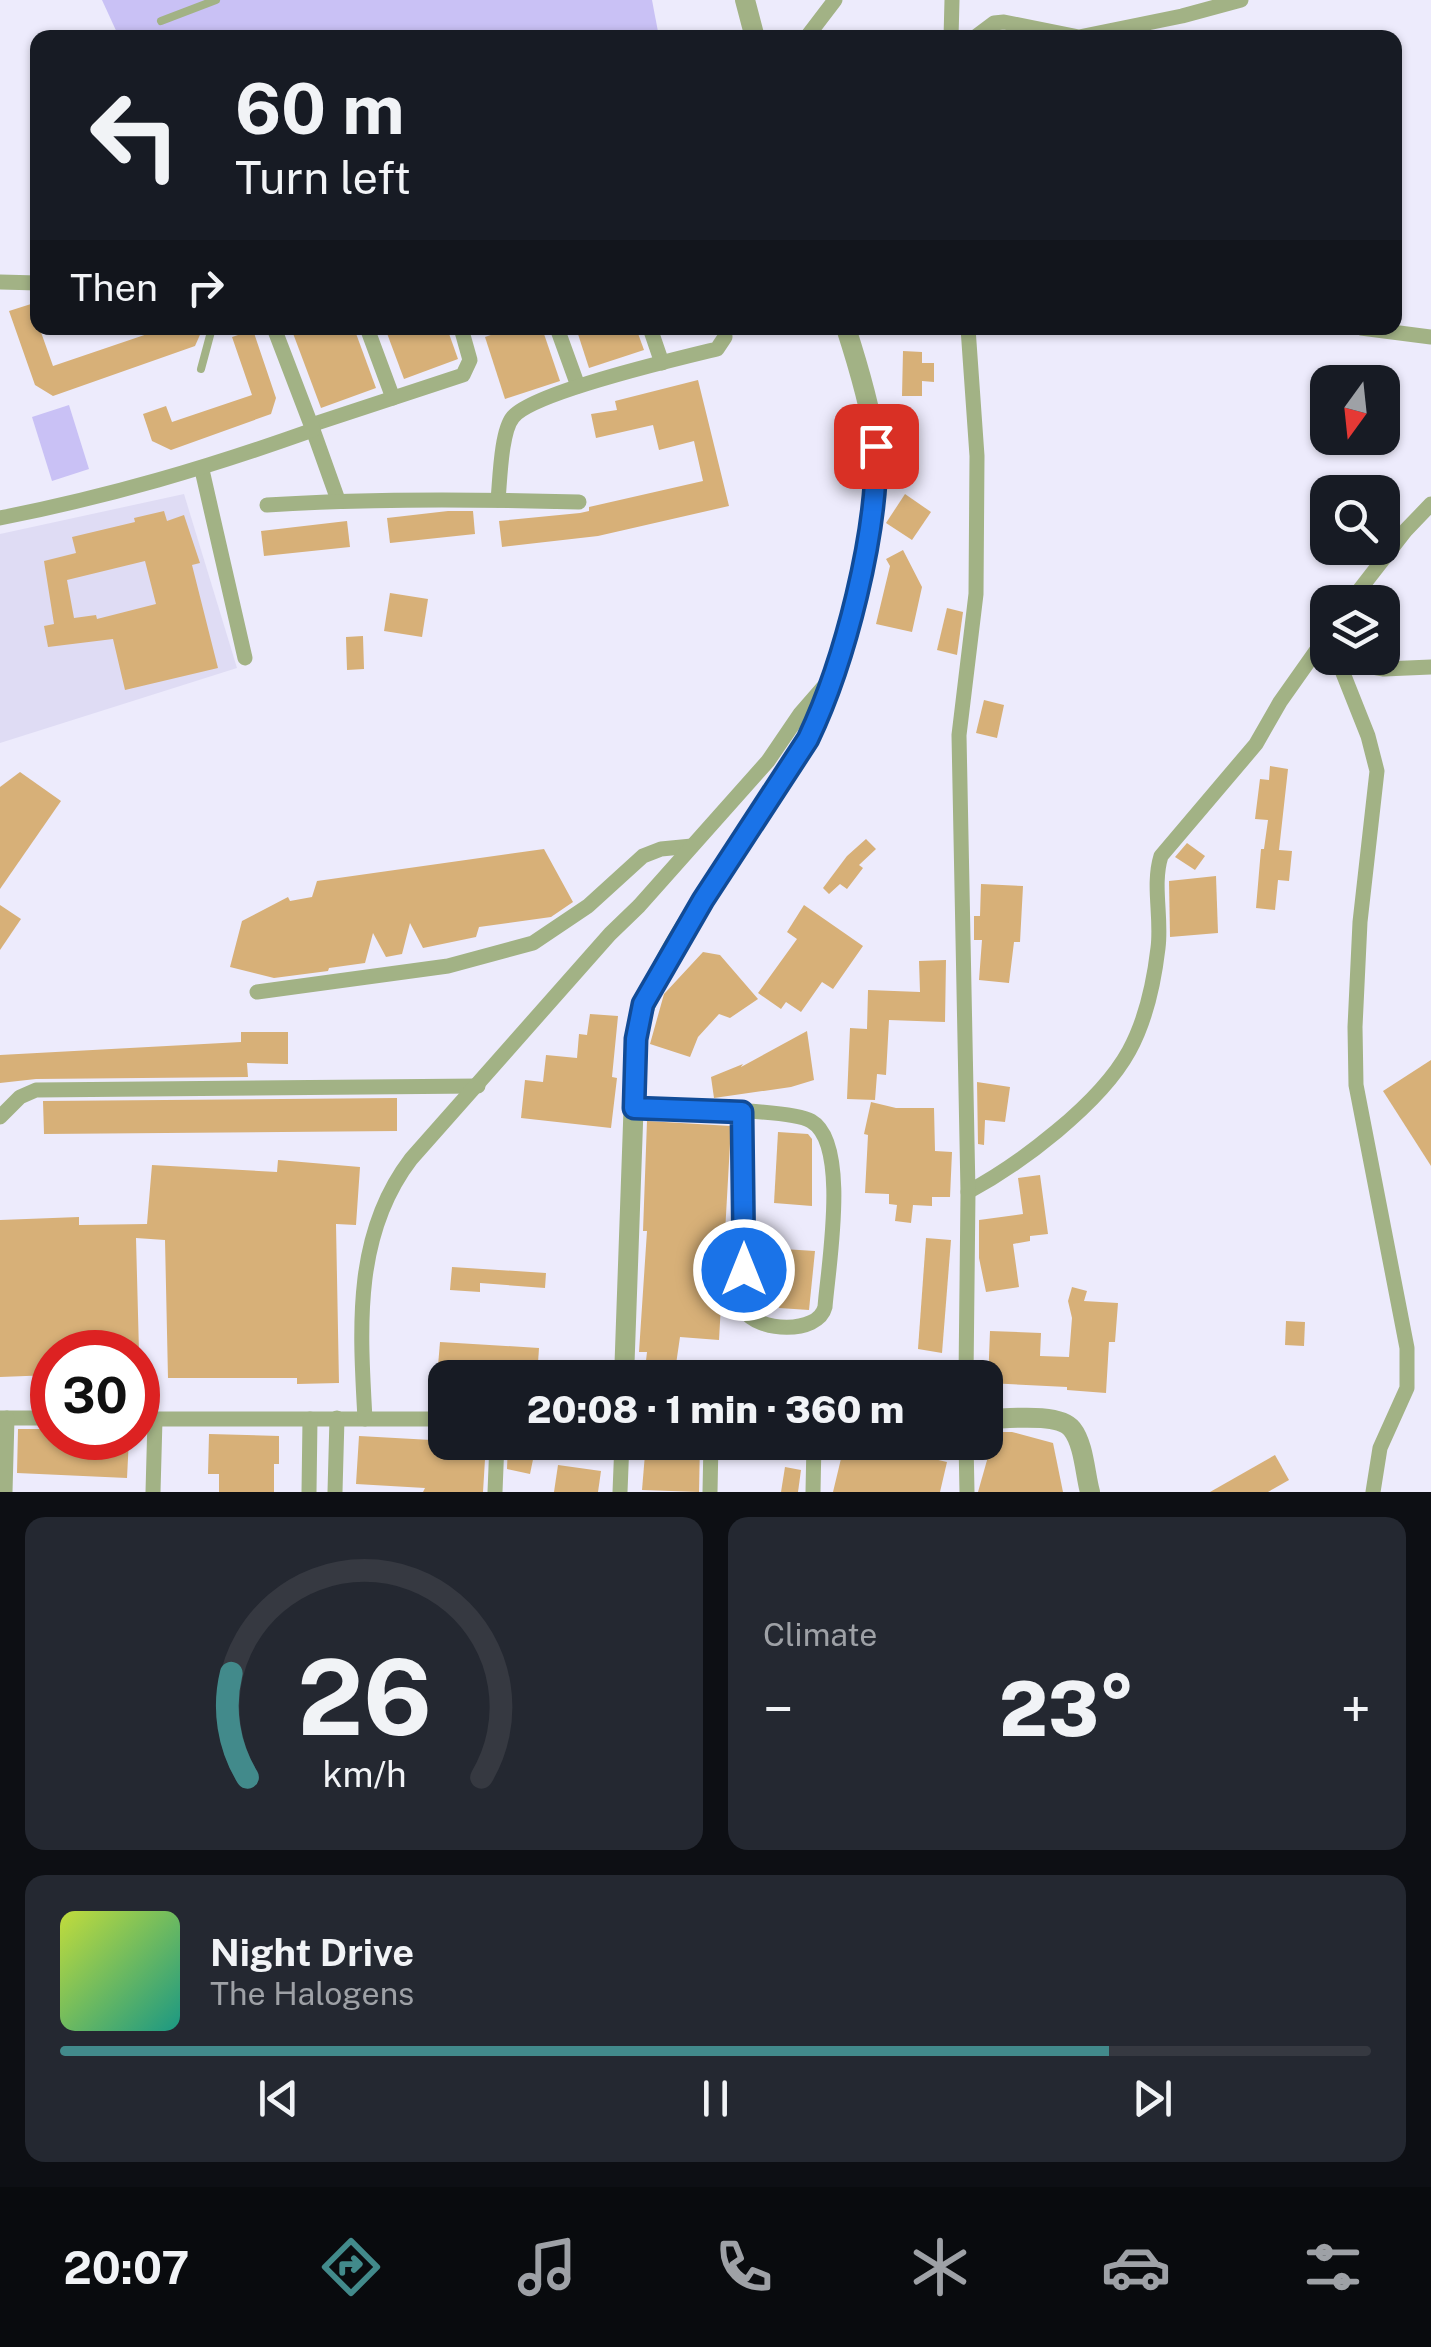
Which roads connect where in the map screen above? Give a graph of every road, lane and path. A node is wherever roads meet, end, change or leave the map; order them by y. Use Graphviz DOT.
graph roads {
  1 [pos="216,0"];
  2 [pos="745,0"];
  3 [pos="834,0"];
  4 [pos="952,0"];
  5 [pos="1240,0"];
  6 [pos="162,20"];
  7 [pos="749,30"];
  8 [pos="812,30"];
  9 [pos="951,30"];
  10 [pos="985,30"];
  11 [pos="1044,30"];
  12 [pos="1121,30"];
  13 [pos="0,282"];
  14 [pos="30,283"];
  15 [pos="1402,334"];
  16 [pos="210,335"];
  17 [pos="277,335"];
  18 [pos="370,335"];
  19 [pos="464,335"];
  20 [pos="559,335"];
  21 [pos="652,335"];
  22 [pos="725,335"];
  23 [pos="848,335"];
  24 [pos="968,335"];
  25 [pos="1431,338"];
  26 [pos="662,362"];
  27 [pos="201,369"];
  28 [pos="578,386"];
  29 [pos="394,398"];
  30 [pos="312,427"];
  31 [pos="202,470"];
  32 [pos="338,500"];
  33 [pos="498,500"];
  34 [pos="578,502"];
  35 [pos="1431,504"];
  36 [pos="267,506"];
  37 [pos="0,518"];
  38 [pos="1363,585"];
  39 [pos="246,658"];
  40 [pos="1310,660"];
  41 [pos="1431,667"];
  42 [pos="1400,668"];
  43 [pos="1343,675"];
  44 [pos="833,676"];
  45 [pos="692,846"];
  46 [pos="258,992"];
  47 [pos="478,1086"];
  48 [pos="634,1108"];
  49 [pos="742,1112"];
  50 [pos="0,1117"];
  51 [pos="968,1192"];
  52 [pos="625,1360"];
  53 [pos="966,1360"];
  54 [pos="3,1418"];
  55 [pos="30,1418"];
  56 [pos="337,1418"];
  57 [pos="160,1419"];
  58 [pos="310,1419"];
  59 [pos="365,1419"];
  60 [pos="428,1419"];
  61 [pos="1003,1419"];
  62 [pos="154,1460"];
  63 [pos="497,1460"];
  64 [pos="621,1460"];
  65 [pos="711,1460"];
  66 [pos="814,1460"];
  67 [pos="966,1460"];
  68 [pos="5,1492"];
  69 [pos="153,1492"];
  70 [pos="309,1492"];
  71 [pos="335,1492"];
  72 [pos="496,1492"];
  73 [pos="620,1492"];
  74 [pos="710,1492"];
  75 [pos="813,1492"];
  76 [pos="967,1492"];
  77 [pos="1090,1492"];
  78 [pos="1373,1492"];
  1 -- 6 [label="lane"];
  2 -- 7 [label="street"];
  3 -- 8 [label="street"];
  4 -- 9 [label="street"];
  5 -- 12 [label="street"];
  10 -- 11 [label="street"];
  13 -- 14 [label="street"];
  15 -- 25 [label="street"];
  16 -- 27 [label="lane"];
  17 -- 30 [label="street"];
  18 -- 29 [label="street"];
  19 -- 29 [label="street"];
  20 -- 28 [label="street"];
  21 -- 26 [label="street"];
  22 -- 26 [label="street"];
  23 -- 44 [label="street"];
  24 -- 51 [label="street"];
  26 -- 28 [label="street"];
  28 -- 33 [label="street"];
  29 -- 30 [label="street"];
  30 -- 31 [label="street"];
  30 -- 32 [label="street"];
  31 -- 37 [label="street"];
  31 -- 39 [label="street"];
  32 -- 33 [label="street"];
  32 -- 36 [label="street"];
  33 -- 34 [label="street"];
  35 -- 38 [label="street"];
  40 -- 51 [label="street"];
  41 -- 42 [label="street"];
  43 -- 78 [label="street"];
  44 -- 45 [label="street"];
  44 -- 48 [label="street"];
  45 -- 46 [label="street"];
  45 -- 47 [label="street"];
  47 -- 50 [label="street"];
  47 -- 59 [label="street"];
  48 -- 49 [label="street"];
  48 -- 52 [label="street"];
  49 -- 49 [label="street"];
  51 -- 53 [label="street"];
  54 -- 55 [label="street"];
  54 -- 68 [label="street"];
  56 -- 58 [label="street"];
  56 -- 59 [label="street"];
  56 -- 71 [label="street"];
  57 -- 58 [label="street"];
  58 -- 70 [label="street"];
  59 -- 60 [label="street"];
  61 -- 77 [label="street"];
  62 -- 69 [label="street"];
  63 -- 72 [label="street"];
  64 -- 73 [label="street"];
  65 -- 74 [label="street"];
  66 -- 75 [label="street"];
  67 -- 76 [label="street"];
}
